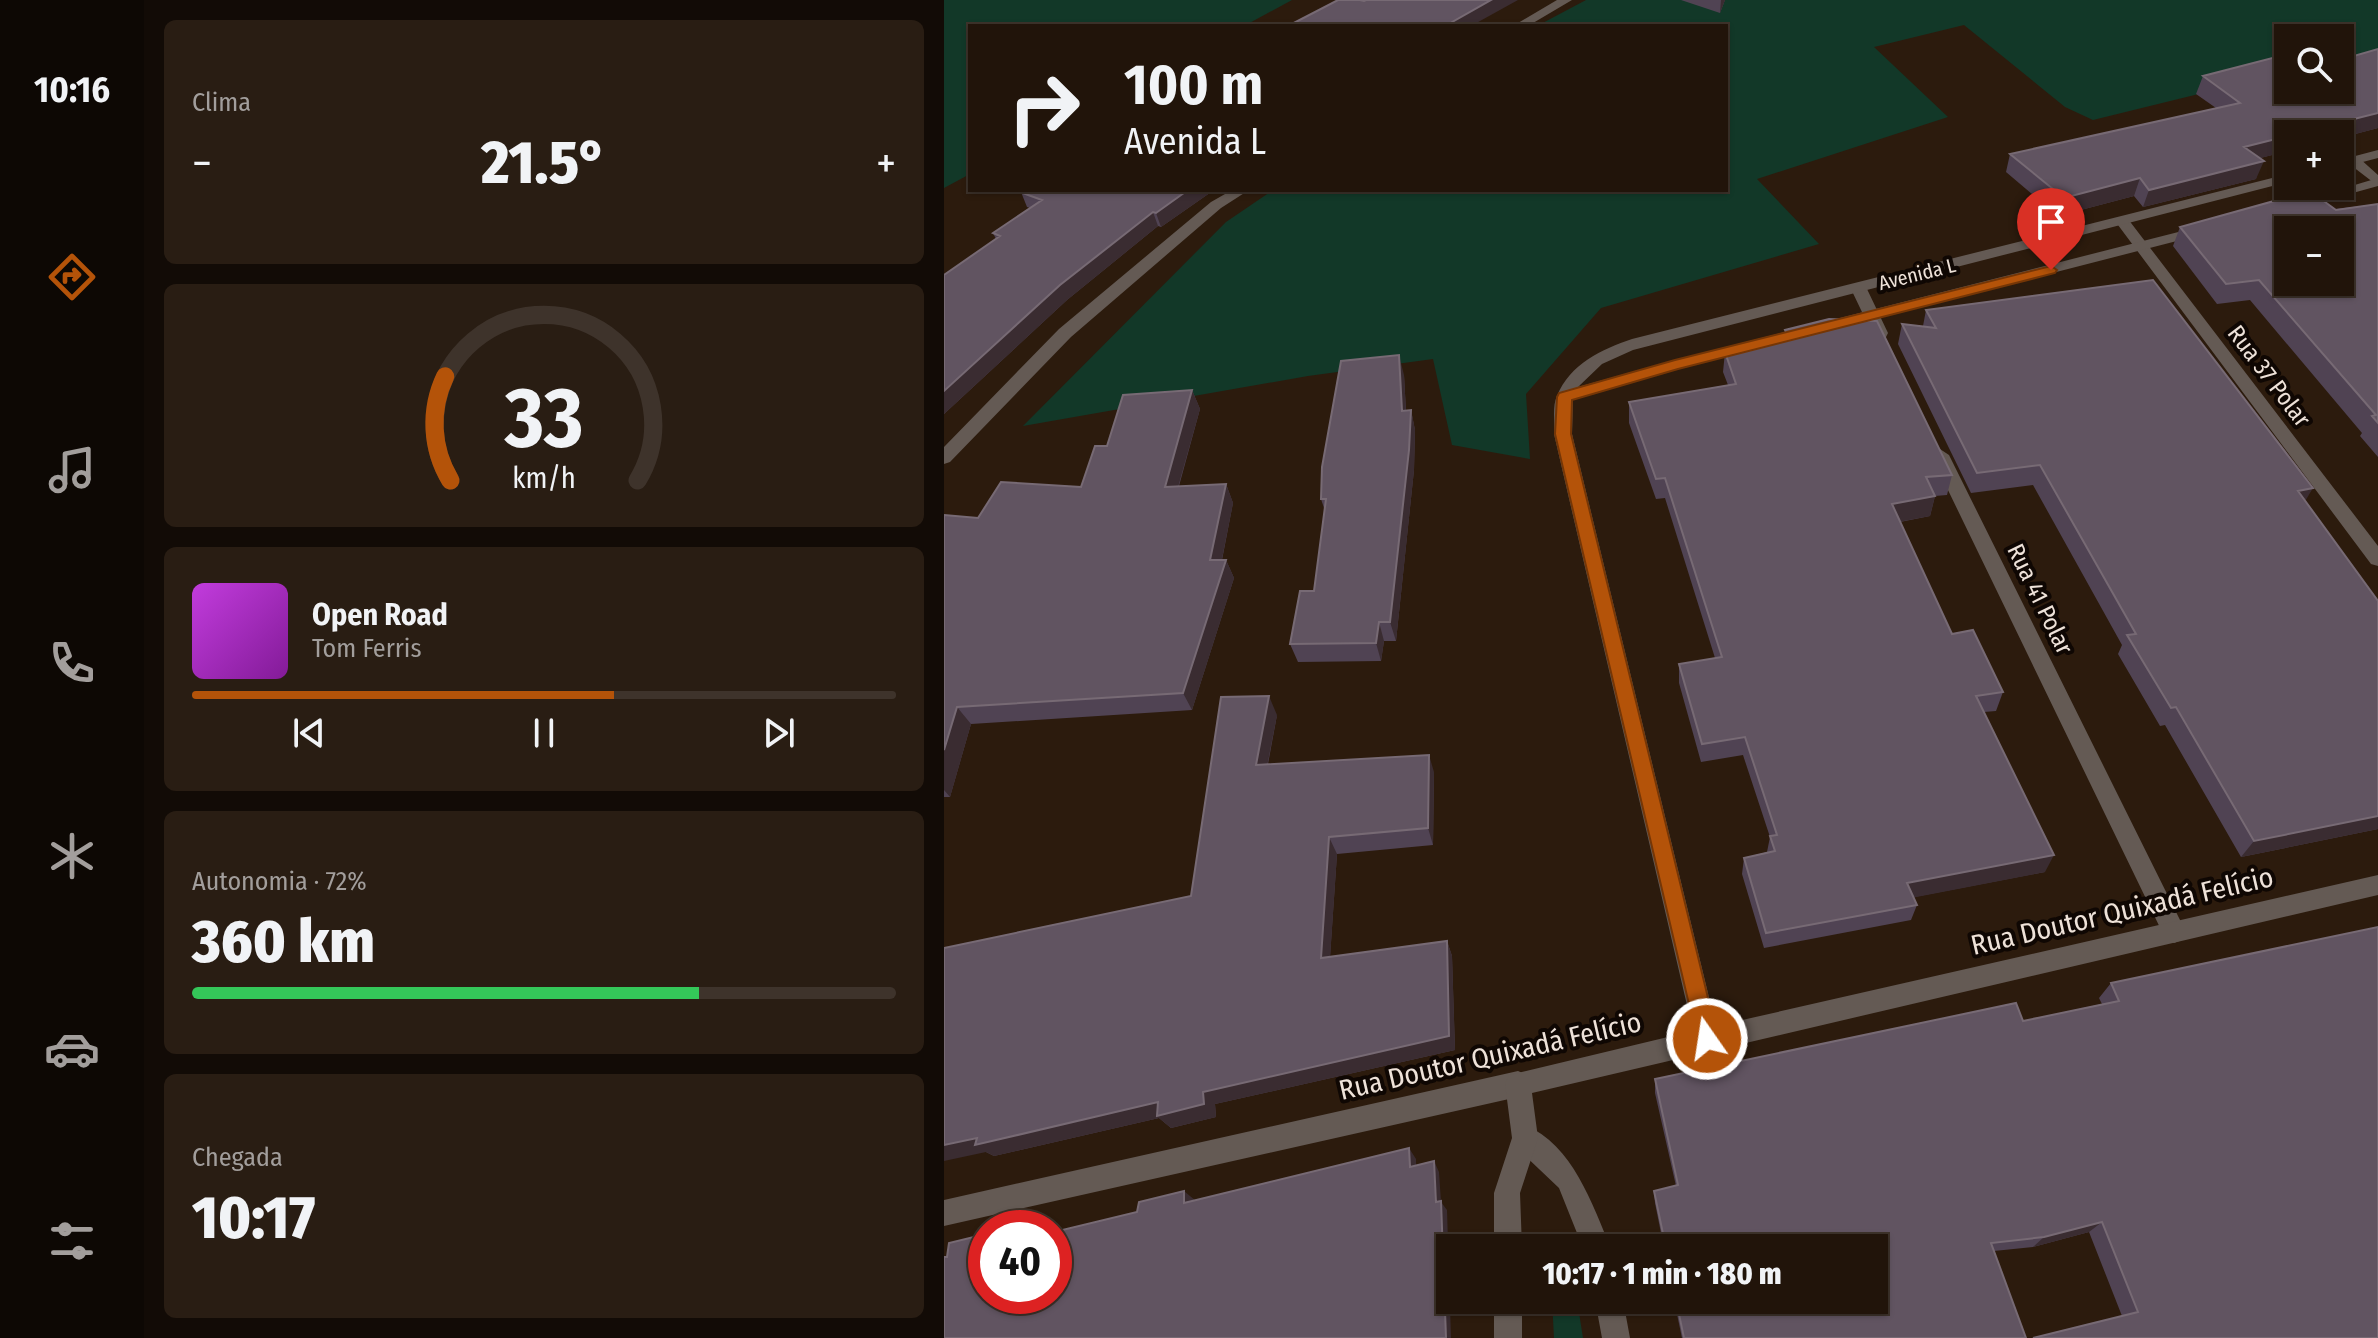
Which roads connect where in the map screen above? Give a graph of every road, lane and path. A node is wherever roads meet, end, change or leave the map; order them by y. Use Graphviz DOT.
graph roads {
  1 [pos="1566,0"];
  2 [pos="1523,24"];
  3 [pos="2378,154"];
  4 [pos="2354,160"];
  5 [pos="2354,167"];
  6 [pos="2274,182"];
  7 [pos="2378,182"];
  8 [pos="1239,192"];
  9 [pos="2274,211"];
  10 [pos="2123,222"];
  11 [pos="2214,227"];
  12 [pos="2140,248"];
  13 [pos="1859,289"];
  14 [pos="1871,315"];
  15 [pos="1885,344"];
  16 [pos="1564,397"];
  17 [pos="1928,430"];
  18 [pos="944,458"];
  19 [pos="2378,559"];
  20 [pos="2378,885"];
  21 [pos="2174,932"];
  22 [pos="1707,1039"];
  23 [pos="1518,1084"];
  24 [pos="1525,1138"];
  25 [pos="944,1213"];
  26 [pos="1508,1234"];
  27 [pos="1591,1234"];
  28 [pos="1508,1314"];
  29 [pos="1612,1314"];
  30 [pos="1508,1338"];
  31 [pos="1616,1338"];
  1 -- 2 [label="street"];
  3 -- 4 [label="street"];
  5 -- 7 [label="street"];
  6 -- 10 [label="street, Avenida L"];
  7 -- 9 [label="street"];
  8 -- 18 [label="street"];
  10 -- 12 [label="street, Rua 37 Polar"];
  10 -- 13 [label="street, Avenida L"];
  11 -- 12 [label="street, Avenida L"];
  12 -- 14 [label="street, Avenida L"];
  12 -- 19 [label="street, Rua 37 Polar"];
  13 -- 14 [label="street"];
  13 -- 16 [label="street, Avenida L"];
  14 -- 15 [label="street"];
  14 -- 16 [label="street, Avenida L"];
  16 -- 22 [label="street"];
  17 -- 21 [label="street, Rua 41 Polar"];
  20 -- 21 [label="street, Rua Doutor Quixadá Felício"];
  21 -- 22 [label="street, Rua Doutor Quixadá Felício"];
  22 -- 23 [label="street, Rua Doutor Quixadá Felício"];
  23 -- 24 [label="street"];
  23 -- 25 [label="street, Rua Doutor Quixadá Felício"];
  24 -- 26 [label="street"];
  24 -- 27 [label="street"];
  28 -- 30 [label="street"];
  29 -- 31 [label="street"];
}
